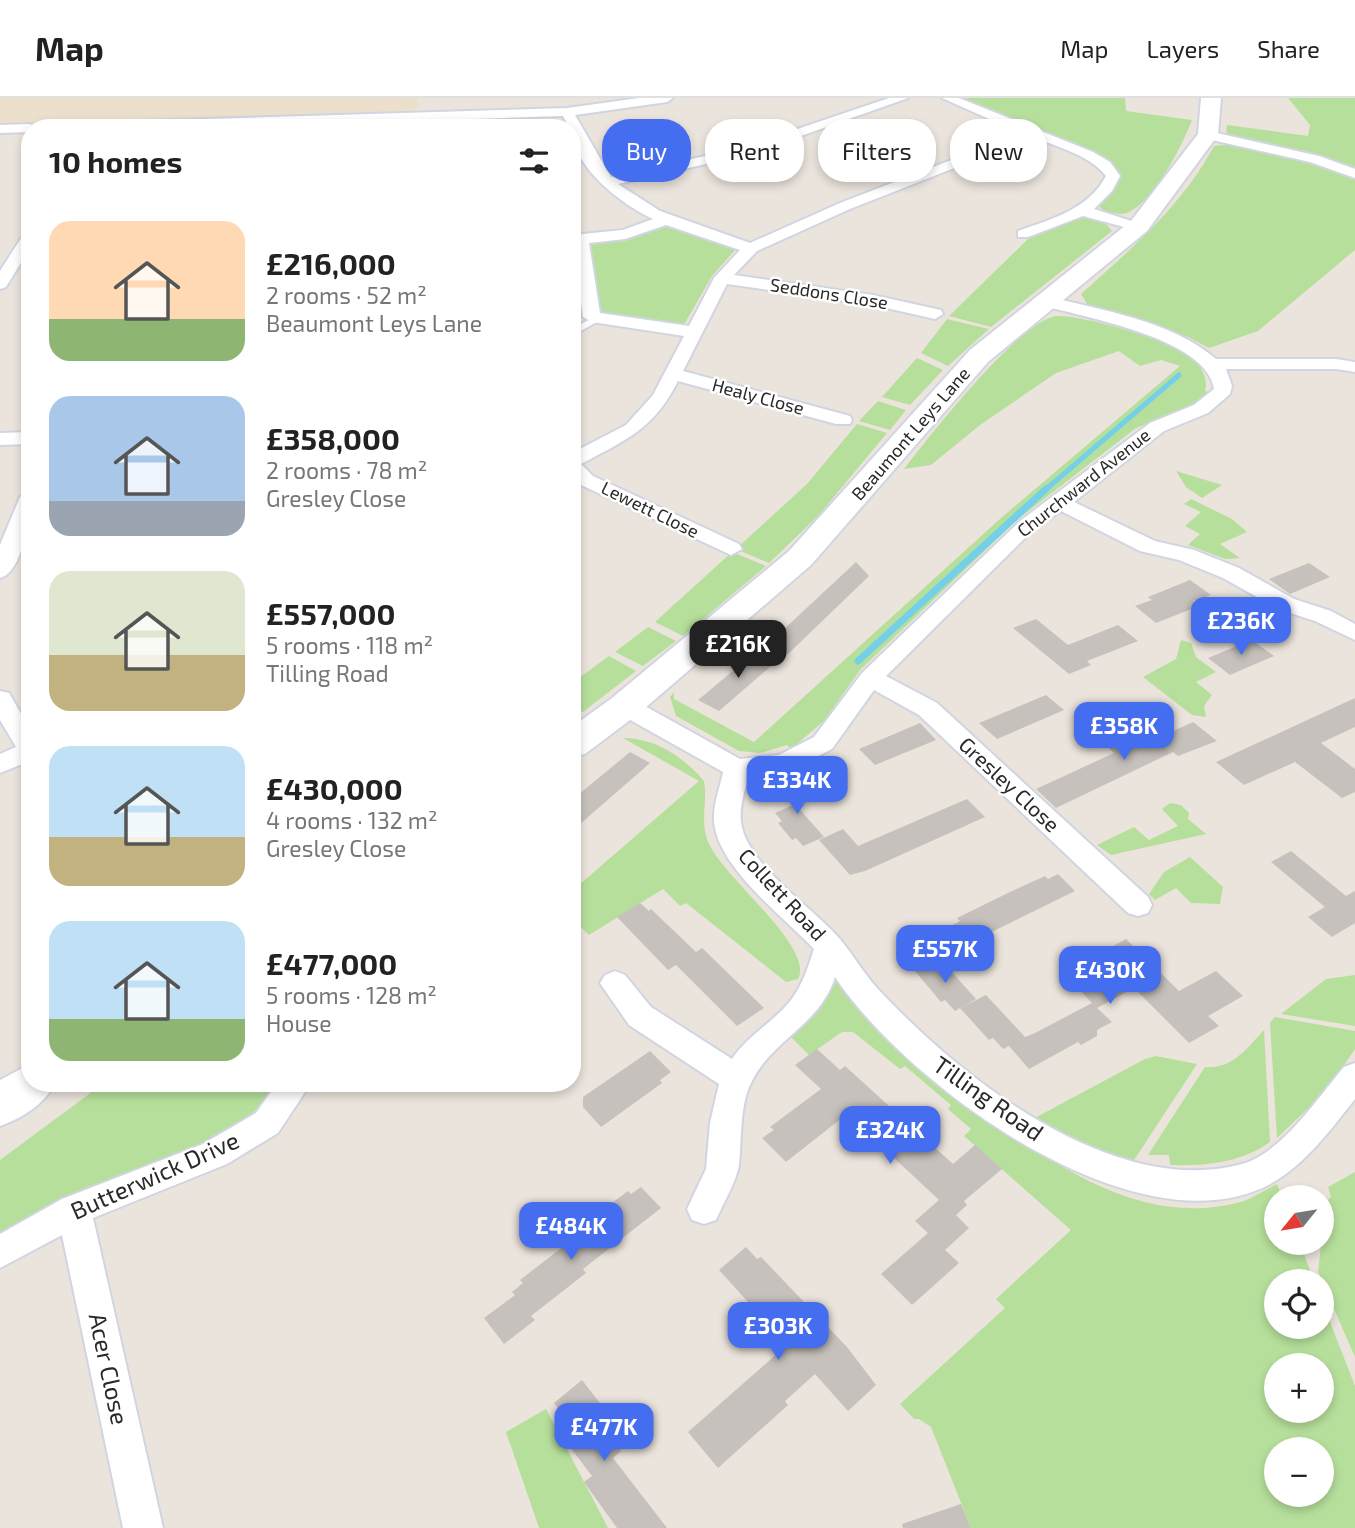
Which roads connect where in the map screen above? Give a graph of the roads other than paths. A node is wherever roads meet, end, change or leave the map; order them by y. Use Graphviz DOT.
graph roads {
  1 [pos="440,98"];
  2 [pos="667,98"];
  3 [pos="902,98"];
  4 [pos="948,98"];
  5 [pos="1211,98"];
  6 [pos="567,112"];
  7 [pos="434,119"];
  8 [pos="473,119"];
  9 [pos="571,119"];
  10 [pos="997,119"];
  11 [pos="21,128"];
  12 [pos="0,129"];
  13 [pos="1208,135"];
  14 [pos="581,136"];
  15 [pos="1047,140"];
  16 [pos="691,163"];
  17 [pos="950,166"];
  18 [pos="602,173"];
  19 [pos="1355,174"];
  20 [pos="607,182"];
  21 [pos="1083,211"];
  22 [pos="668,219"];
  23 [pos="1139,226"];
  24 [pos="1023,233"];
  25 [pos="581,239"];
  26 [pos="751,248"];
  27 [pos="21,250"];
  28 [pos="581,266"];
  29 [pos="722,278"];
  30 [pos="0,284"];
  31 [pos="1046,301"];
  32 [pos="935,314"];
  33 [pos="597,319"];
  34 [pos="581,328"];
  35 [pos="693,332"];
  36 [pos="1213,364"];
  37 [pos="1355,367"];
  38 [pos="673,374"];
  39 [pos="843,420"];
  40 [pos="21,438"];
  41 [pos="0,439"];
  42 [pos="581,456"];
  43 [pos="581,475"];
  44 [pos="1059,503"];
  45 [pos="21,519"];
  46 [pos="731,549"];
  47 [pos="0,571"];
  48 [pos="1355,633"];
  49 [pos="870,678"];
  50 [pos="0,699"];
  51 [pos="625,706"];
  52 [pos="21,735"];
  53 [pos="581,736"];
  54 [pos="21,754"];
  55 [pos="0,764"];
  56 [pos="737,768"];
  57 [pos="1138,905"];
  58 [pos="829,946"];
  59 [pos="615,983"];
  60 [pos="1355,1076"];
  61 [pos="736,1078"];
  62 [pos="21,1083"];
  63 [pos="0,1084"];
  64 [pos="21,1090"];
  65 [pos="289,1092"];
  66 [pos="0,1106"];
  67 [pos="704,1209"];
  68 [pos="74,1210"];
  69 [pos="0,1252"];
  70 [pos="143,1528"];
  1 -- 7 [label="street"];
  2 -- 6 [label="street"];
  3 -- 16 [label="street"];
  4 -- 10 [label="street"];
  5 -- 13 [label="street"];
  6 -- 8 [label="street"];
  6 -- 9 [label="street"];
  11 -- 12 [label="street"];
  13 -- 19 [label="street"];
  13 -- 23 [label="street, Beaumont Leys Lane"];
  14 -- 18 [label="street"];
  15 -- 21 [label="street"];
  17 -- 26 [label="street"];
  20 -- 22 [label="street"];
  21 -- 23 [label="street"];
  21 -- 24 [label="street"];
  22 -- 25 [label="street"];
  22 -- 26 [label="street"];
  23 -- 31 [label="street, Beaumont Leys Lane"];
  26 -- 29 [label="street"];
  27 -- 30 [label="street"];
  28 -- 33 [label="street"];
  29 -- 32 [label="street, Seddons Close"];
  29 -- 35 [label="street"];
  31 -- 36 [label="street"];
  31 -- 51 [label="street, Beaumont Leys Lane"];
  33 -- 34 [label="lane"];
  33 -- 35 [label="street"];
  35 -- 38 [label="street"];
  36 -- 37 [label="street"];
  36 -- 44 [label="street, Churchward Avenue"];
  38 -- 39 [label="street, Healy Close"];
  38 -- 42 [label="street"];
  40 -- 41 [label="street"];
  43 -- 46 [label="street, Lewett Close"];
  44 -- 48 [label="street"];
  44 -- 49 [label="street, Churchward Avenue"];
  45 -- 47 [label="street"];
  49 -- 56 [label="street, Churchward Avenue"];
  49 -- 57 [label="street, Gresley Close"];
  50 -- 52 [label="street"];
  51 -- 53 [label="street, Beaumont Leys Lane"];
  51 -- 56 [label="street"];
  54 -- 55 [label="street"];
  56 -- 58 [label="street, Collett Road"];
  58 -- 60 [label="street, Tilling Road"];
  58 -- 61 [label="street, Collett Road"];
  59 -- 61 [label="street"];
  61 -- 67 [label="street, Collett Road"];
  62 -- 63 [label="street"];
  64 -- 66 [label="street"];
  65 -- 68 [label="street, Butterwick Drive"];
  68 -- 69 [label="street, Butterwick Drive"];
  68 -- 70 [label="street, Acer Close"];
}
